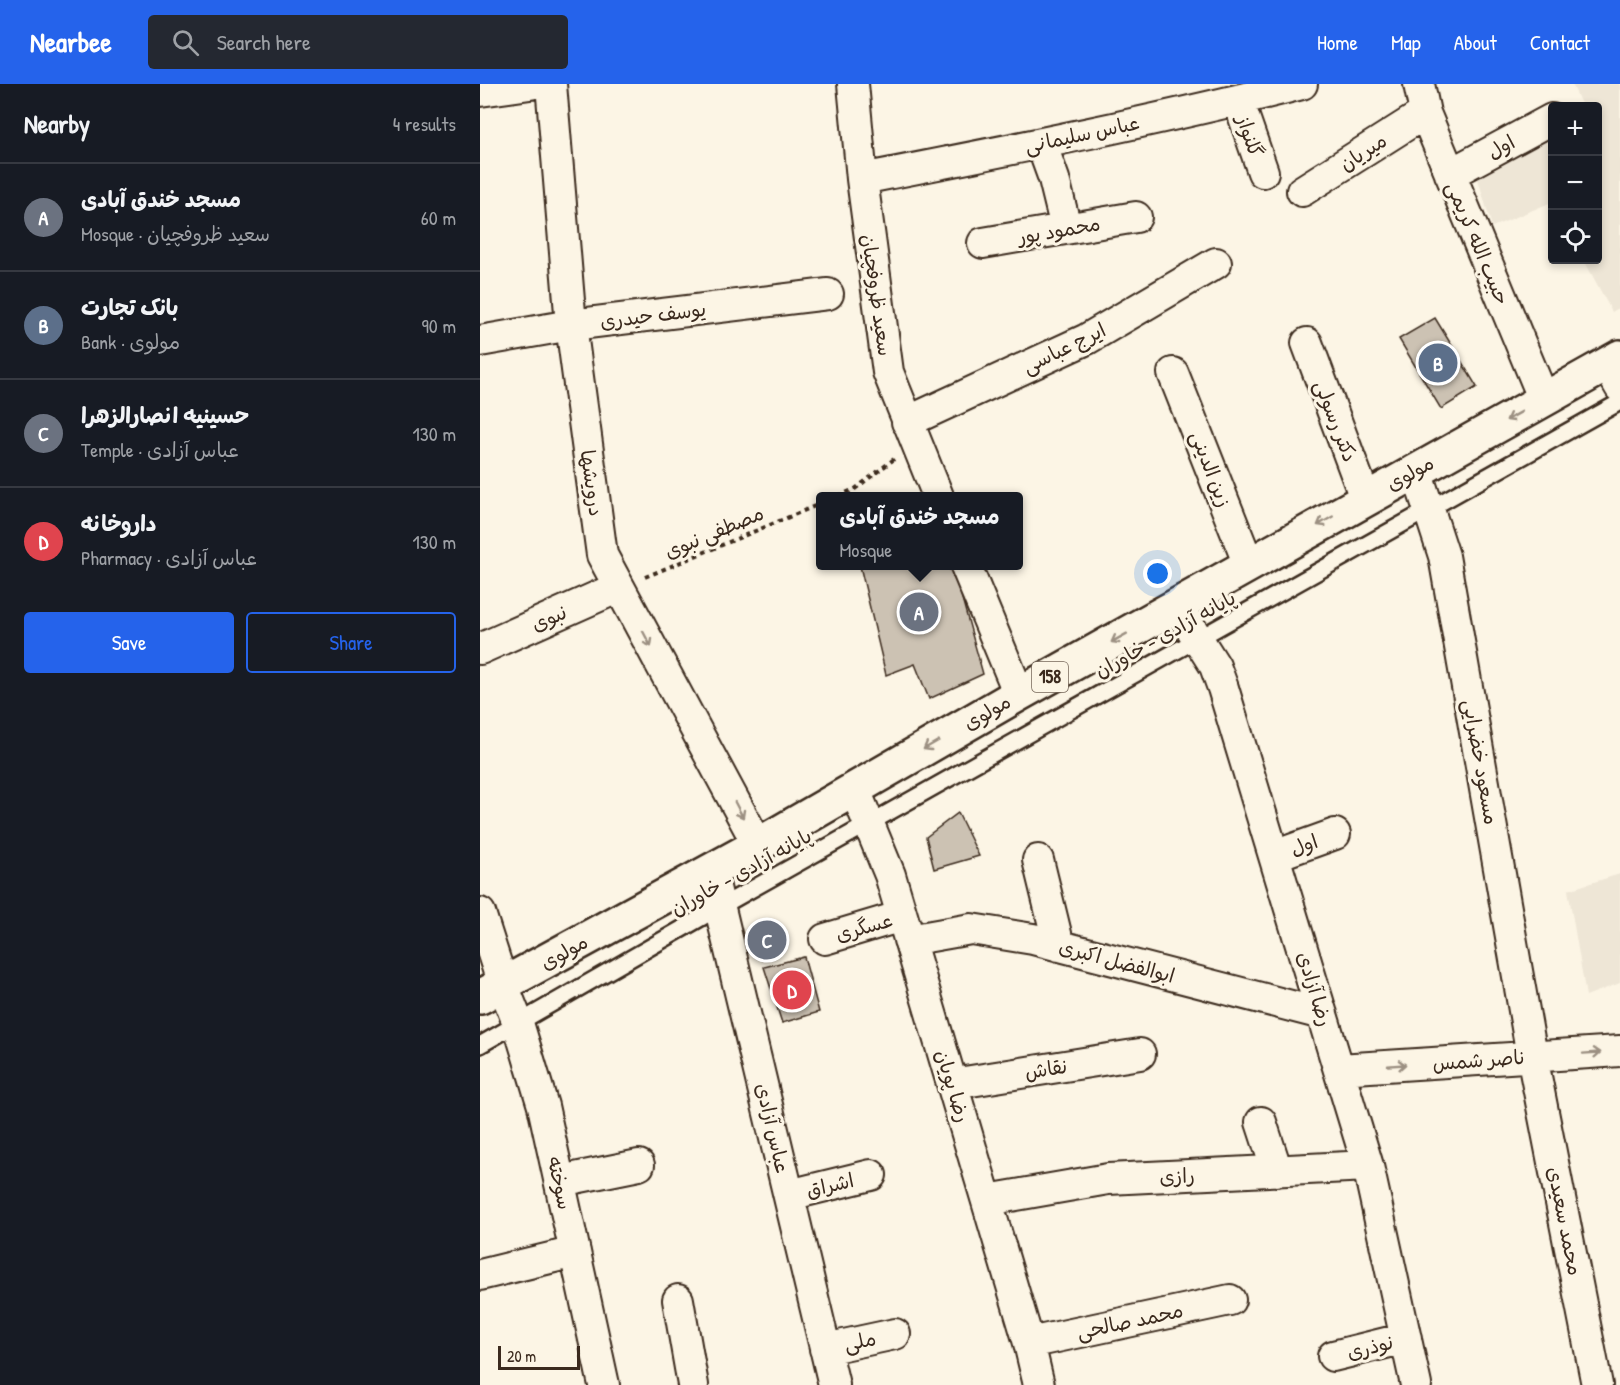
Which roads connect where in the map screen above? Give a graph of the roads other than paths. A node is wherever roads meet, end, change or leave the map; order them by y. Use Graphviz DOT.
graph roads {
  1 [pos="530,84"];
  2 [pos="551,84"];
  3 [pos="853,84"];
  4 [pos="1302,84"];
  5 [pos="1419,84"];
  6 [pos="480,91"];
  7 [pos="1238,100"];
  8 [pos="1425,113"];
  9 [pos="1548,121"];
  10 [pos="1041,143"];
  11 [pos="1263,172"];
  12 [pos="1449,174"];
  13 [pos="862,180"];
  14 [pos="1302,191"];
  15 [pos="1136,217"];
  16 [pos="1066,228"];
  17 [pos="983,243"];
  18 [pos="1216,263"];
  19 [pos="828,294"];
  20 [pos="571,325"];
  21 [pos="480,341"];
  22 [pos="1307,343"];
  23 [pos="1616,369"];
  24 [pos="1173,373"];
  25 [pos="1544,400"];
  26 [pos="1620,402"];
  27 [pos="911,432"];
  28 [pos="1416,470"];
  29 [pos="936,492"];
  30 [pos="1365,498"];
  31 [pos="1429,509"];
  32 [pos="1249,565"];
  33 [pos="968,570"];
  34 [pos="619,587"];
  35 [pos="1177,606"];
  36 [pos="1198,639"];
  37 [pos="480,649"];
  38 [pos="1019,694"];
  39 [pos="855,790"];
  40 [pos="869,825"];
  41 [pos="1335,834"];
  42 [pos="758,845"];
  43 [pos="1274,855"];
  44 [pos="1038,860"];
  45 [pos="711,871"];
  46 [pos="720,907"];
  47 [pos="480,913"];
  48 [pos="906,928"];
  49 [pos="825,939"];
  50 [pos="1059,946"];
  51 [pos="491,991"];
  52 [pos="1322,1014"];
  53 [pos="518,1023"];
  54 [pos="480,1045"];
  55 [pos="1620,1051"];
  56 [pos="1140,1054"];
  57 [pos="1532,1056"];
  58 [pos="1339,1069"];
  59 [pos="952,1084"];
  60 [pos="1261,1122"];
  61 [pos="639,1165"];
  62 [pos="1368,1166"];
  63 [pos="1277,1171"];
  64 [pos="872,1175"];
  65 [pos="560,1181"];
  66 [pos="789,1195"];
  67 [pos="987,1200"];
  68 [pos="575,1252"];
  69 [pos="480,1275"];
  70 [pos="678,1300"];
  71 [pos="1230,1300"];
  72 [pos="895,1334"];
  73 [pos="1406,1338"];
  74 [pos="1029,1342"];
  75 [pos="825,1349"];
  76 [pos="1333,1356"];
  77 [pos="604,1385"];
  78 [pos="693,1385"];
  79 [pos="834,1385"];
  80 [pos="1039,1385"];
  81 [pos="1416,1385"];
  82 [pos="1597,1385"];
  1 -- 6 [label="street"];
  2 -- 20 [label="street, درویشها"];
  3 -- 13 [label="street, سعید ظروفچیان"];
  4 -- 7 [label="street, عباس سلیمانی"];
  5 -- 8 [label="street, حبیب الله کریمی"];
  7 -- 10 [label="street, عباس سلیمانی"];
  7 -- 11 [label="street, گلنواز"];
  8 -- 12 [label="street, حبیب الله کریمی"];
  8 -- 14 [label="street, میریان"];
  9 -- 12 [label="street, اول"];
  10 -- 13 [label="street, عباس سلیمانی"];
  10 -- 16 [label="street"];
  12 -- 25 [label="street, حبیب الله کریمی"];
  13 -- 27 [label="street, سعید ظروفچیان"];
  15 -- 16 [label="street, محمود پور"];
  16 -- 17 [label="street, محمود پور"];
  18 -- 27 [label="street, ایرج عباسی"];
  19 -- 20 [label="street, یوسف حیدری"];
  20 -- 21 [label="street, یوسف حیدری"];
  20 -- 34 [label="street, درویشها"];
  22 -- 30 [label="street, دکتر رسولی"];
  23 -- 25 [label="main road, مولوی / 158"];
  24 -- 32 [label="street, زین الدینی"];
  25 -- 28 [label="main road, مولوی / 158, one-way"];
  26 -- 31 [label="lane, پایانه آزادی - خاوران"];
  27 -- 29 [label="street, سعید ظروفچیان"];
  28 -- 30 [label="main road, مولوی / 158"];
  28 -- 31 [label="street, مسعود خضرایی"];
  30 -- 32 [label="main road, مولوی / 158, one-way"];
  31 -- 36 [label="lane, پایانه آزادی - خاوران"];
  31 -- 57 [label="street, مسعود خضرایی"];
  32 -- 35 [label="main road, مولوی / 158"];
  33 -- 38 [label="street"];
  34 -- 37 [label="street, نبوی"];
  34 -- 42 [label="street, درویشها, one-way"];
  35 -- 36 [label="street, رضا آزادی"];
  35 -- 38 [label="main road, مولوی / 158, one-way"];
  36 -- 40 [label="lane, پایانه آزادی - خاوران"];
  36 -- 43 [label="street, رضا آزادی"];
  38 -- 39 [label="main road, مولوی / 158, one-way"];
  39 -- 40 [label="street, رضا پویان"];
  39 -- 42 [label="main road, مولوی / 158"];
  40 -- 46 [label="lane, پایانه آزادی - خاوران"];
  40 -- 48 [label="street, رضا پویان"];
  41 -- 43 [label="street, اول"];
  42 -- 45 [label="main road, مولوی / 158"];
  43 -- 52 [label="street, رضا آزادی"];
  44 -- 50 [label="street"];
  45 -- 46 [label="street, عباس آزادی"];
  45 -- 51 [label="main road, مولوی / 158"];
  46 -- 53 [label="lane, پایانه آزادی - خاوران"];
  46 -- 66 [label="street, عباس آزادی"];
  47 -- 51 [label="street, سوخته"];
  48 -- 49 [label="street, عسگری"];
  48 -- 50 [label="street, ابوالفضل اکبری"];
  48 -- 59 [label="street, رضا پویان"];
  50 -- 52 [label="street, ابوالفضل اکبری"];
  51 -- 53 [label="street, سوخته"];
  52 -- 58 [label="street, رضا آزادی"];
  53 -- 54 [label="lane, پایانه آزادی - خاوران"];
  53 -- 65 [label="street, سوخته"];
  57 -- 55 [label="street, ناصر شمس, one-way"];
  56 -- 59 [label="street, نقاش"];
  58 -- 57 [label="street, ناصر شمس, one-way"];
  57 -- 82 [label="street, محمد سعیدی"];
  58 -- 62 [label="street, رضا آزادی"];
  59 -- 67 [label="street, رضا پویان"];
  60 -- 63 [label="street"];
  61 -- 65 [label="street"];
  62 -- 63 [label="street, رازی"];
  62 -- 73 [label="street, رضا آزادی"];
  63 -- 67 [label="street, رازی"];
  64 -- 66 [label="street, اشراق"];
  65 -- 68 [label="street, سوخته"];
  66 -- 75 [label="street, عباس آزادی"];
  67 -- 74 [label="street, رضا پویان"];
  68 -- 69 [label="street"];
  68 -- 77 [label="street, سوخته"];
  70 -- 78 [label="street"];
  71 -- 74 [label="street, محمد صالحی"];
  72 -- 75 [label="street, ملی"];
  73 -- 76 [label="street, نوذری"];
  73 -- 81 [label="street, رضا آزادی"];
  74 -- 80 [label="street, رضا پویان"];
  75 -- 79 [label="street, عباس آزادی"];
}
